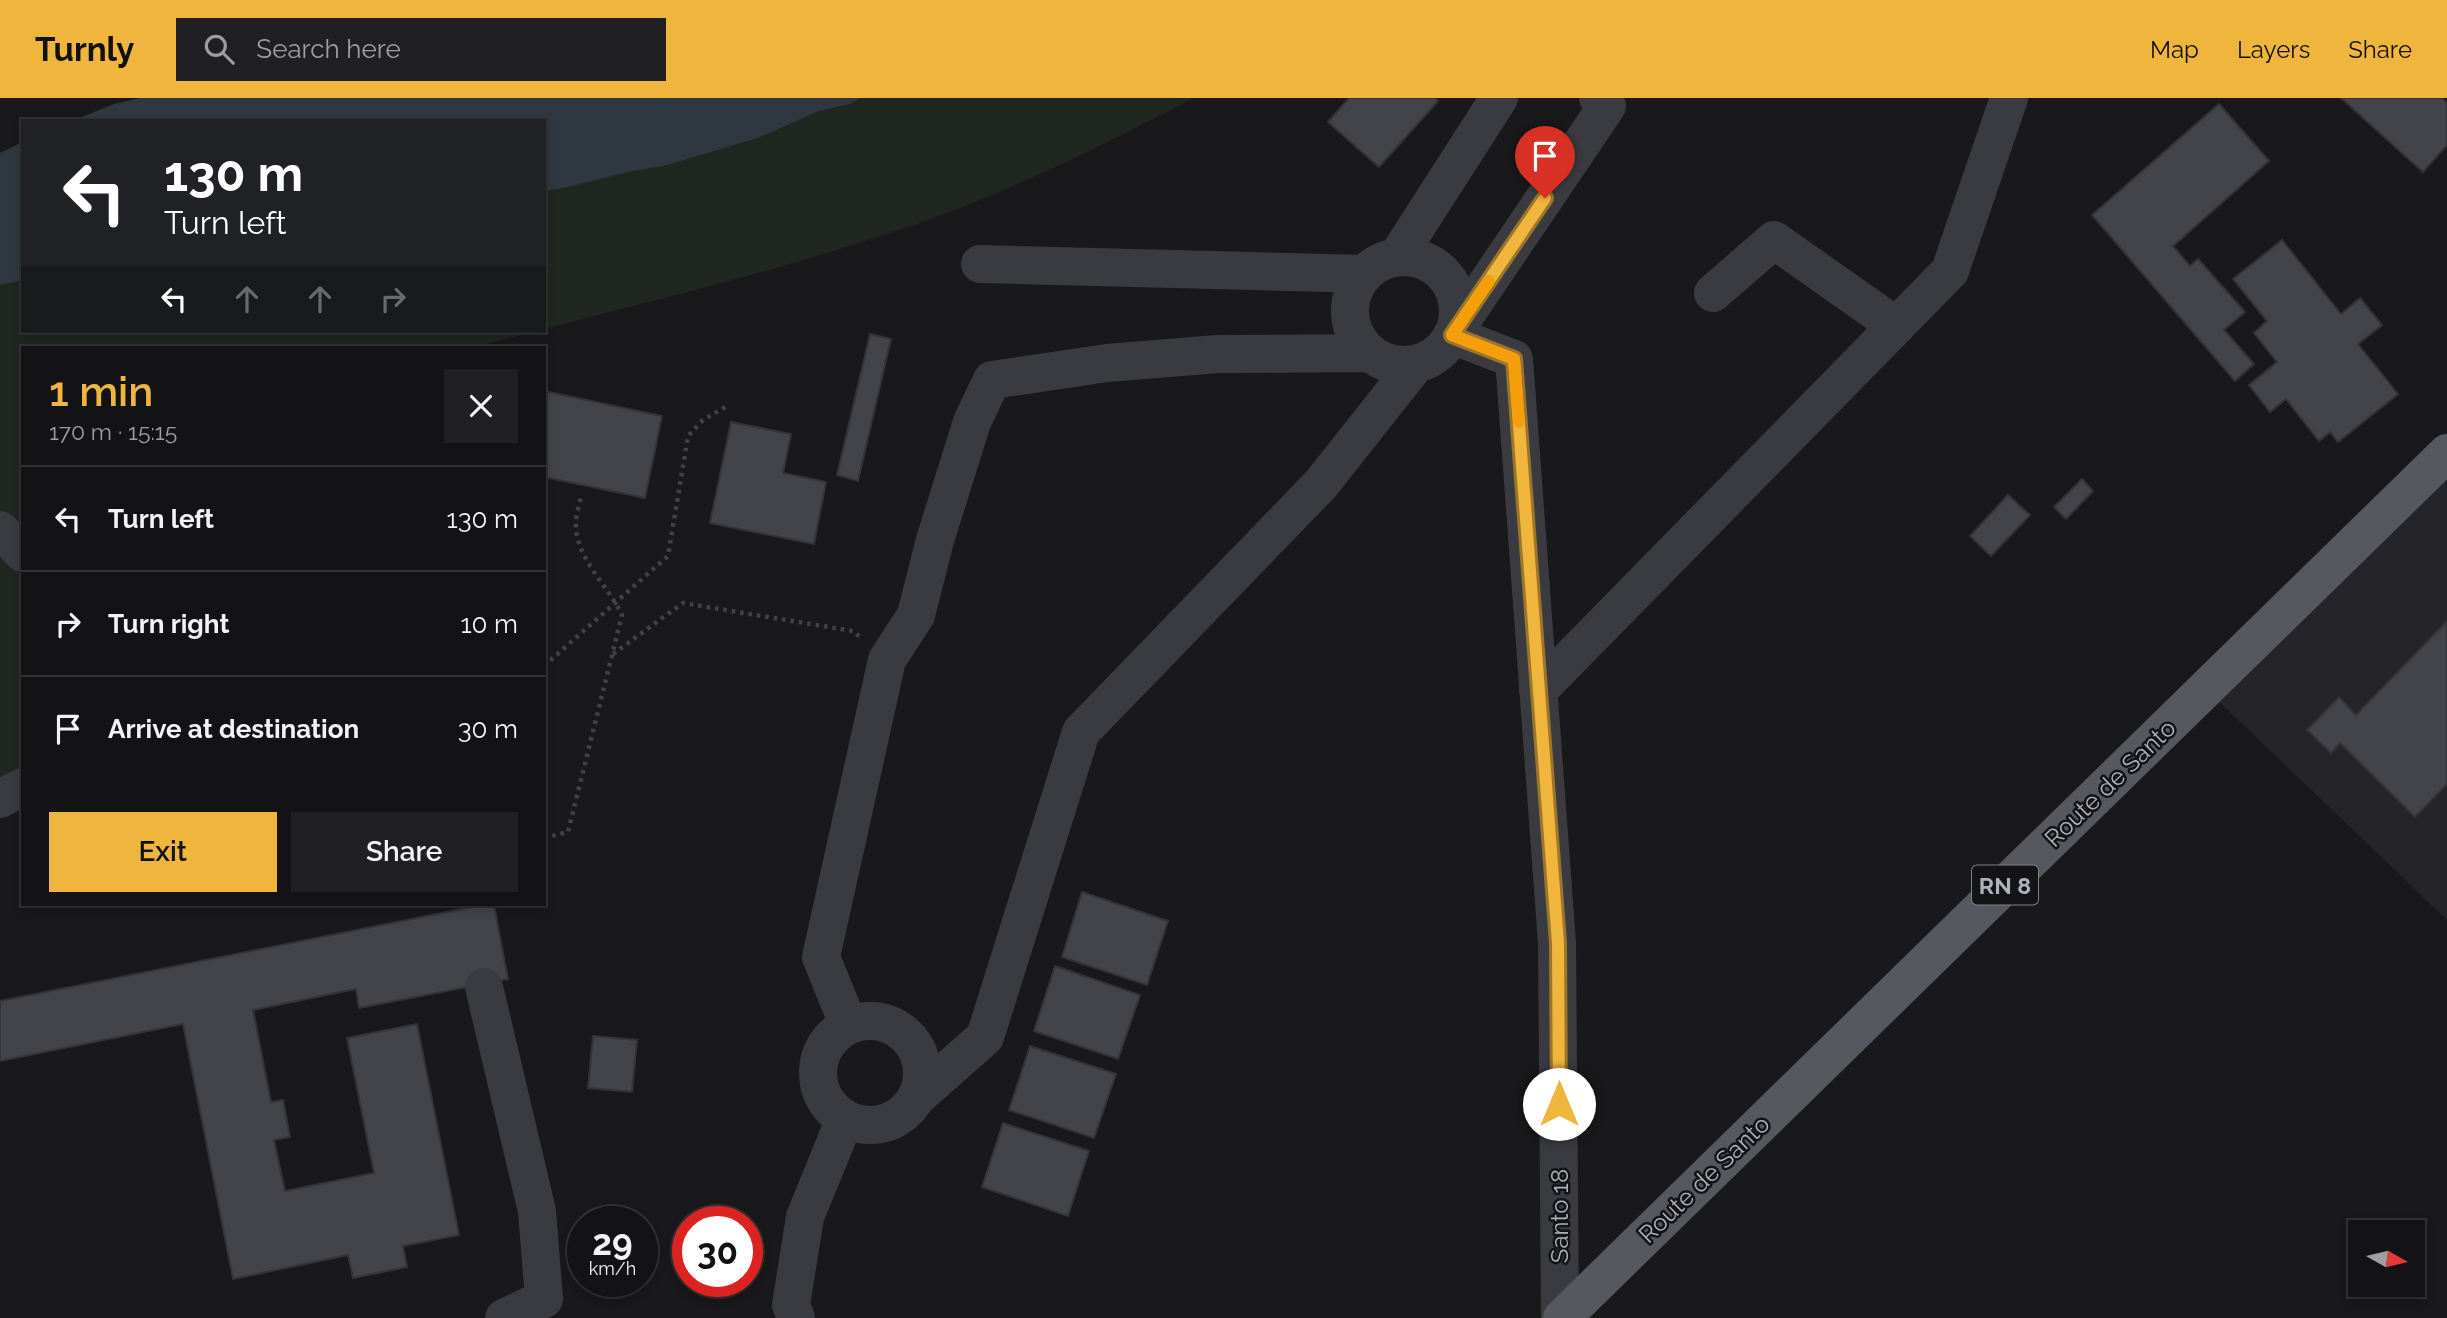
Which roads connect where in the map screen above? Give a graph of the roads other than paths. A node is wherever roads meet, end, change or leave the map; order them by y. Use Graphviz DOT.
graph roads {
  1 [pos="1499,98"];
  2 [pos="1598,98"];
  3 [pos="2009,98"];
  4 [pos="1397,257"];
  5 [pos="980,264"];
  6 [pos="1364,274"];
  7 [pos="1713,293"];
  8 [pos="1896,326"];
  9 [pos="1452,335"];
  10 [pos="1370,354"];
  11 [pos="1416,364"];
  12 [pos="2447,453"];
  13 [pos="0,530"];
  14 [pos="21,551"];
  15 [pos="1538,691"];
  16 [pos="21,788"];
  17 [pos="0,799"];
  18 [pos="484,987"];
  19 [pos="848,1024"];
  20 [pos="916,1098"];
  21 [pos="845,1119"];
  22 [pos="794,1311"];
  23 [pos="504,1318"];
  24 [pos="1561,1318"];
  1 -- 4 [label="street"];
  2 -- 9 [label="street"];
  3 -- 8 [label="street"];
  4 -- 6 [label="street"];
  4 -- 9 [label="street"];
  5 -- 6 [label="street"];
  6 -- 10 [label="street"];
  7 -- 8 [label="street"];
  8 -- 15 [label="street"];
  9 -- 11 [label="street"];
  9 -- 15 [label="street, Santo 18"];
  10 -- 11 [label="street"];
  10 -- 19 [label="street"];
  11 -- 20 [label="street"];
  12 -- 24 [label="main road, Route de Santo / RN 8"];
  13 -- 14 [label="street"];
  15 -- 24 [label="street, Santo 18"];
  16 -- 17 [label="street"];
  18 -- 23 [label="street"];
  19 -- 20 [label="street"];
  19 -- 21 [label="street"];
  20 -- 21 [label="street"];
  21 -- 22 [label="street"];
}
